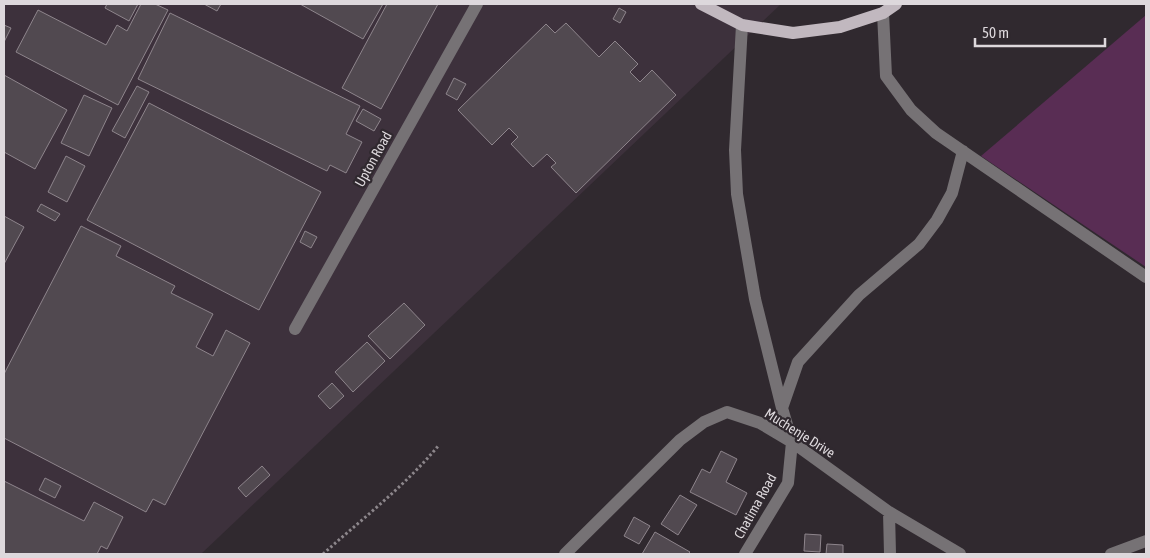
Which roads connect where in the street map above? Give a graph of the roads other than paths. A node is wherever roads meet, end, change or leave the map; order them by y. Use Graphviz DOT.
graph roads {
  1 [pos="477,4"];
  2 [pos="701,4"];
  3 [pos="896,4"];
  4 [pos="883,13"];
  5 [pos="742,25"];
  6 [pos="963,151"];
  7 [pos="1146,278"];
  8 [pos="295,329"];
  9 [pos="782,408"];
  10 [pos="792,442"];
  11 [pos="889,512"];
  12 [pos="1146,540"];
  13 [pos="565,554"];
  14 [pos="745,554"];
  15 [pos="890,554"];
  16 [pos="960,554"];
  17 [pos="1111,554"];
  1 -- 8 [label="street, Upton Road"];
  2 -- 5 [label="main road"];
  3 -- 4 [label="main road"];
  4 -- 5 [label="main road"];
  4 -- 6 [label="street"];
  5 -- 9 [label="street"];
  6 -- 7 [label="street"];
  6 -- 9 [label="street"];
  9 -- 10 [label="street"];
  10 -- 11 [label="street, Muchenje Drive"];
  10 -- 13 [label="street, Muchenje Drive"];
  10 -- 14 [label="street, Chatima Road"];
  11 -- 15 [label="street"];
  11 -- 16 [label="street, Muchenje Drive"];
  12 -- 17 [label="street"];
}
